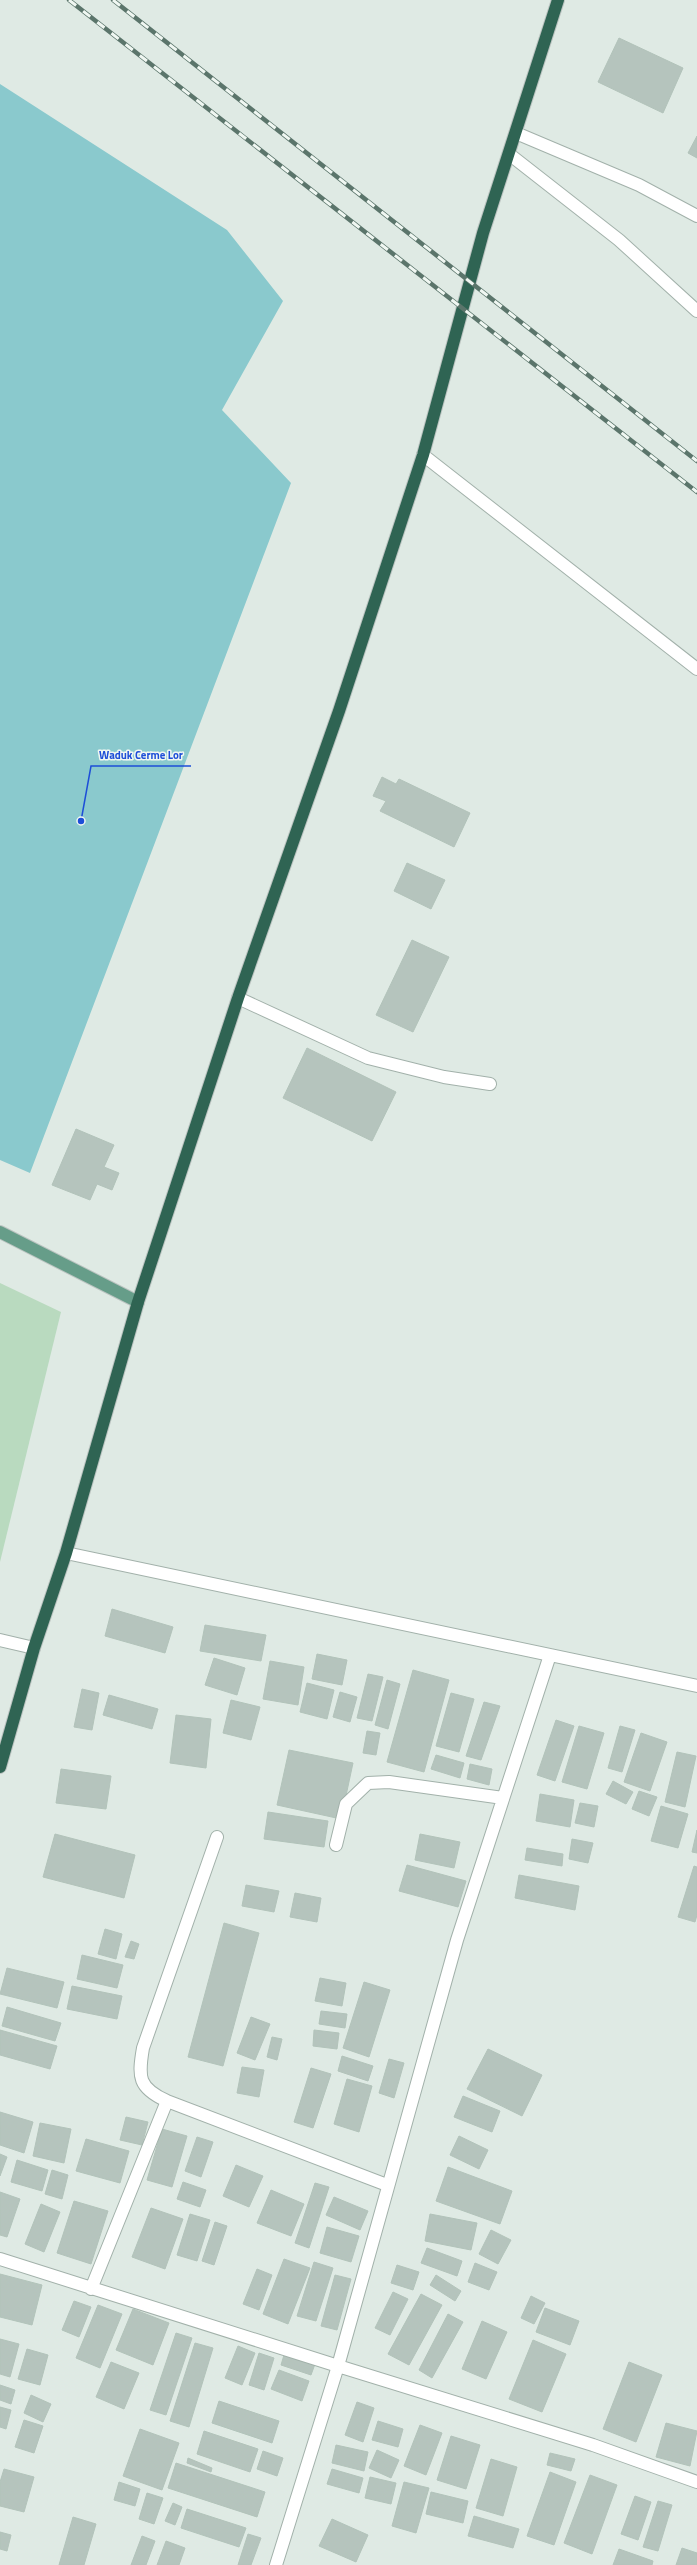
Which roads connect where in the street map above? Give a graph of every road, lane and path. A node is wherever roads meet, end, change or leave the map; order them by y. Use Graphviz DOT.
graph roads {
  1 [pos="558,0"];
  2 [pos="516,133"];
  3 [pos="509,154"];
  4 [pos="697,216"];
  5 [pos="697,311"];
  6 [pos="424,455"];
  7 [pos="697,669"];
  8 [pos="238,998"];
  9 [pos="490,1084"];
  10 [pos="0,1232"];
  11 [pos="138,1302"];
  12 [pos="66,1553"];
  13 [pos="0,1640"];
  14 [pos="34,1648"];
  15 [pos="550,1655"];
  16 [pos="697,1686"];
  17 [pos="0,1767"];
  18 [pos="503,1798"];
  19 [pos="217,1837"];
  20 [pos="336,1845"];
  21 [pos="167,2101"];
  22 [pos="387,2185"];
  23 [pos="0,2259"];
  24 [pos="91,2289"];
  25 [pos="338,2366"];
  26 [pos="697,2482"];
  27 [pos="276,2565"];
  1 -- 2 [label="highway"];
  2 -- 3 [label="highway"];
  2 -- 4 [label="street"];
  3 -- 5 [label="street"];
  3 -- 6 [label="highway"];
  6 -- 7 [label="street"];
  6 -- 8 [label="highway"];
  8 -- 9 [label="street"];
  8 -- 11 [label="highway"];
  10 -- 11 [label="main road"];
  11 -- 12 [label="highway"];
  12 -- 14 [label="highway"];
  12 -- 15 [label="street"];
  13 -- 14 [label="street"];
  14 -- 17 [label="highway"];
  15 -- 16 [label="street"];
  15 -- 18 [label="street"];
  18 -- 20 [label="street"];
  18 -- 22 [label="street"];
  19 -- 21 [label="street"];
  21 -- 22 [label="street"];
  21 -- 24 [label="street"];
  22 -- 25 [label="street"];
  23 -- 24 [label="street"];
  24 -- 25 [label="street"];
  25 -- 26 [label="street"];
  25 -- 27 [label="street"];
}
